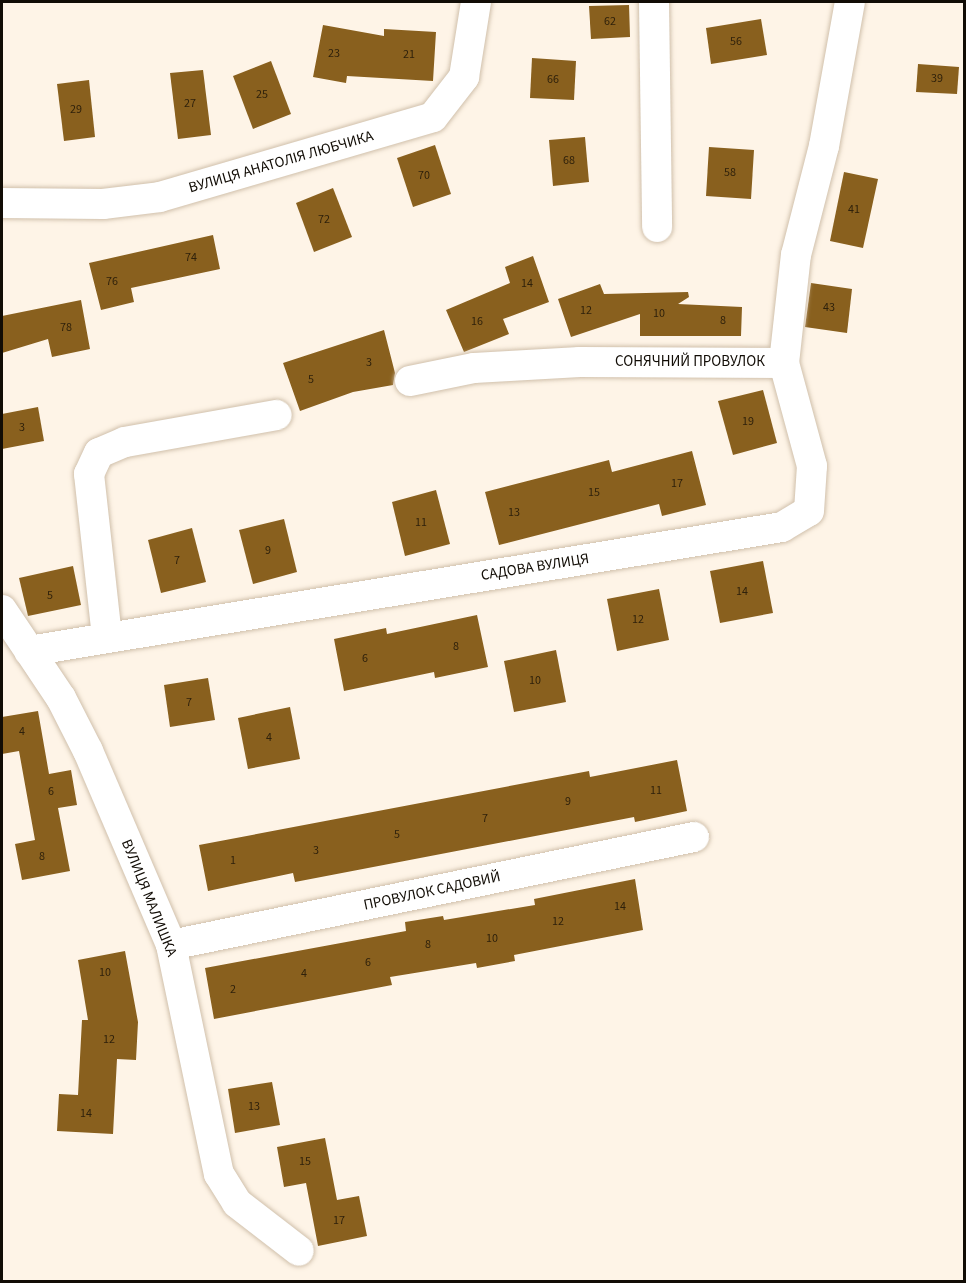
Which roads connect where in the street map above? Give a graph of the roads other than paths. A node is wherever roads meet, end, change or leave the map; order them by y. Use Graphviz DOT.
graph roads {
  1 [pos="476,2"];
  2 [pos="654,2"];
  3 [pos="850,2"];
  4 [pos="2,203"];
  5 [pos="657,227"];
  6 [pos="784,363"];
  7 [pos="410,381"];
  8 [pos="278,415"];
  9 [pos="2,610"];
  10 [pos="107,638"];
  11 [pos="29,651"];
  12 [pos="694,837"];
  13 [pos="171,945"];
  14 [pos="300,1251"];
  1 -- 4 [label="street, ВУЛИЦЯ АНАТОЛІЯ ЛЮБЧИКА"];
  2 -- 5 [label="street"];
  3 -- 6 [label="street, СОНЯЧНИЙ ПРОВУЛОК"];
  6 -- 7 [label="street, СОНЯЧНИЙ ПРОВУЛОК"];
  6 -- 10 [label="street, САДОВА ВУЛИЦЯ"];
  8 -- 10 [label="street"];
  9 -- 11 [label="street, ВУЛИЦЯ МАЛИШКА"];
  10 -- 11 [label="street, САДОВА ВУЛИЦЯ"];
  11 -- 13 [label="street, ВУЛИЦЯ МАЛИШКА"];
  12 -- 13 [label="street, ПРОВУЛОК САДОВИЙ"];
  13 -- 14 [label="street, ВУЛИЦЯ МАЛИШКА"];
}
